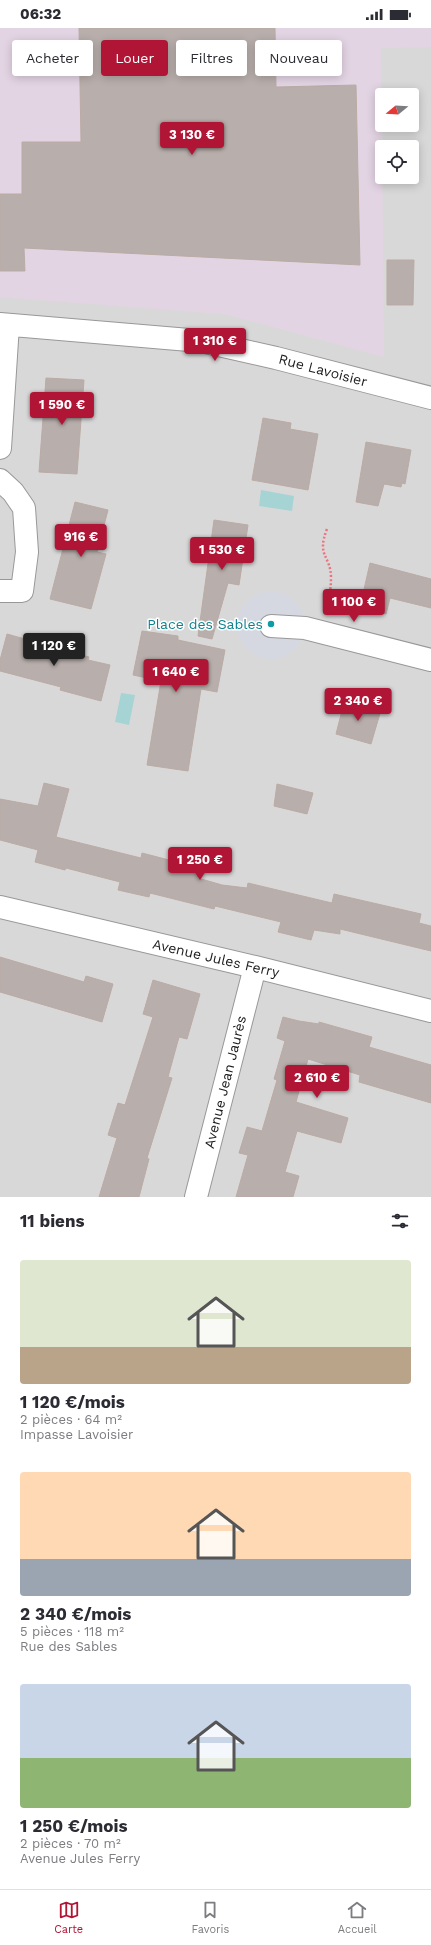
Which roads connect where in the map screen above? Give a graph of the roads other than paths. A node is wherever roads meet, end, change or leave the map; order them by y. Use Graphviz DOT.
graph roads {
  1 [pos="4,324"];
  2 [pos="431,398"];
  3 [pos="0,448"];
  4 [pos="0,480"];
  5 [pos="0,591"];
  6 [pos="271,626"];
  7 [pos="431,660"];
  8 [pos="0,907"];
  9 [pos="255,967"];
  10 [pos="431,1011"];
  11 [pos="196,1197"];
  1 -- 2 [label="street, Rue Lavoisier"];
  1 -- 3 [label="street"];
  4 -- 5 [label="street"];
  6 -- 7 [label="street"];
  8 -- 9 [label="street, Avenue Jules Ferry"];
  9 -- 10 [label="street, Avenue Jules Ferry"];
  9 -- 11 [label="street, Avenue Jean Jaurès"];
}
